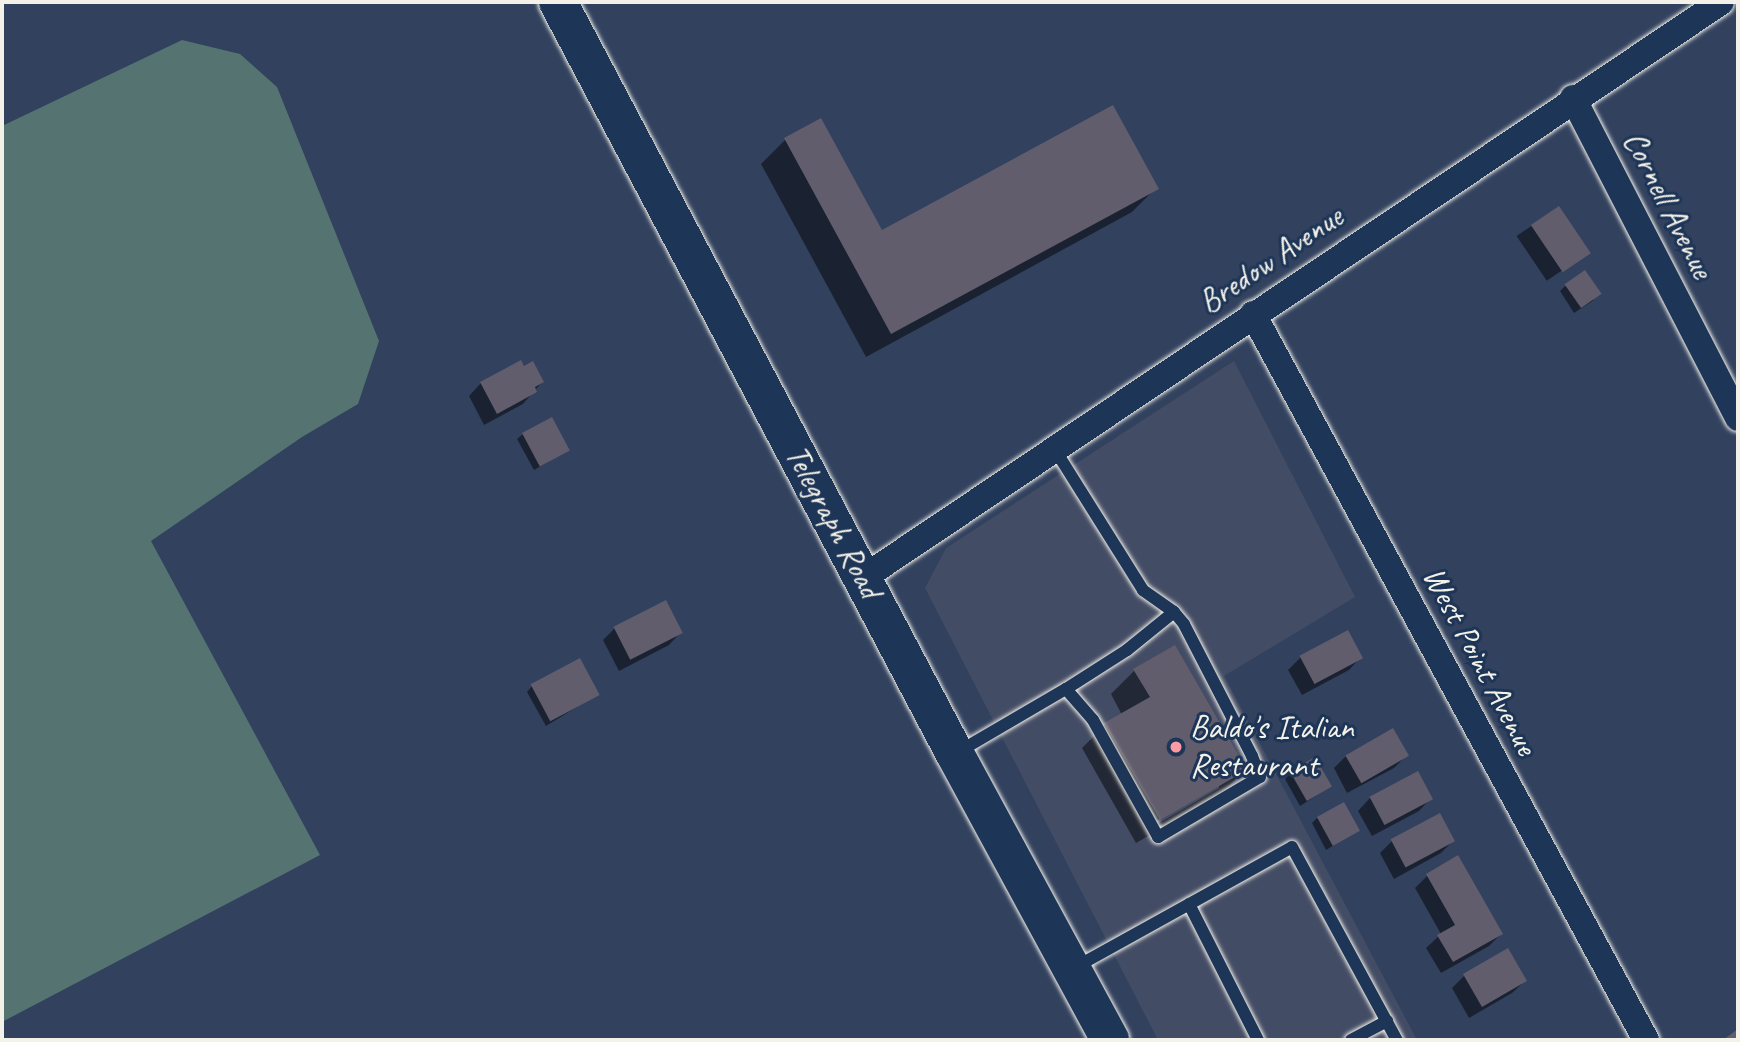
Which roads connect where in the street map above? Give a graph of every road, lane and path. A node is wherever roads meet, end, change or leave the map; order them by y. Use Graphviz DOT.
graph roads {
  1 [pos="558,2"];
  2 [pos="1721,2"];
  3 [pos="1573,98"];
  4 [pos="1253,314"];
  5 [pos="1738,418"];
  6 [pos="1054,448"];
  7 [pos="863,578"];
  8 [pos="1174,612"];
  9 [pos="1066,689"];
  10 [pos="955,754"];
  11 [pos="1189,904"];
  12 [pos="1072,969"];
  13 [pos="1387,1021"];
  14 [pos="1110,1040"];
  15 [pos="1258,1040"];
  16 [pos="1351,1040"];
  17 [pos="1397,1040"];
  18 [pos="1646,1040"];
  1 -- 7 [label="main road, Telegraph Road"];
  2 -- 3 [label="street, Bredow Avenue"];
  3 -- 4 [label="street, Bredow Avenue"];
  3 -- 5 [label="street, Cornell Avenue"];
  4 -- 6 [label="street, Bredow Avenue"];
  4 -- 18 [label="street, West Point Avenue"];
  6 -- 7 [label="street, Bredow Avenue"];
  6 -- 8 [label="lane"];
  7 -- 10 [label="main road, Telegraph Road"];
  8 -- 9 [label="lane"];
  8 -- 9 [label="lane"];
  9 -- 10 [label="lane"];
  10 -- 12 [label="main road, Telegraph Road"];
  11 -- 12 [label="lane"];
  11 -- 13 [label="lane"];
  11 -- 15 [label="lane"];
  12 -- 14 [label="main road, Telegraph Road"];
  13 -- 16 [label="lane"];
  13 -- 17 [label="lane"];
}
